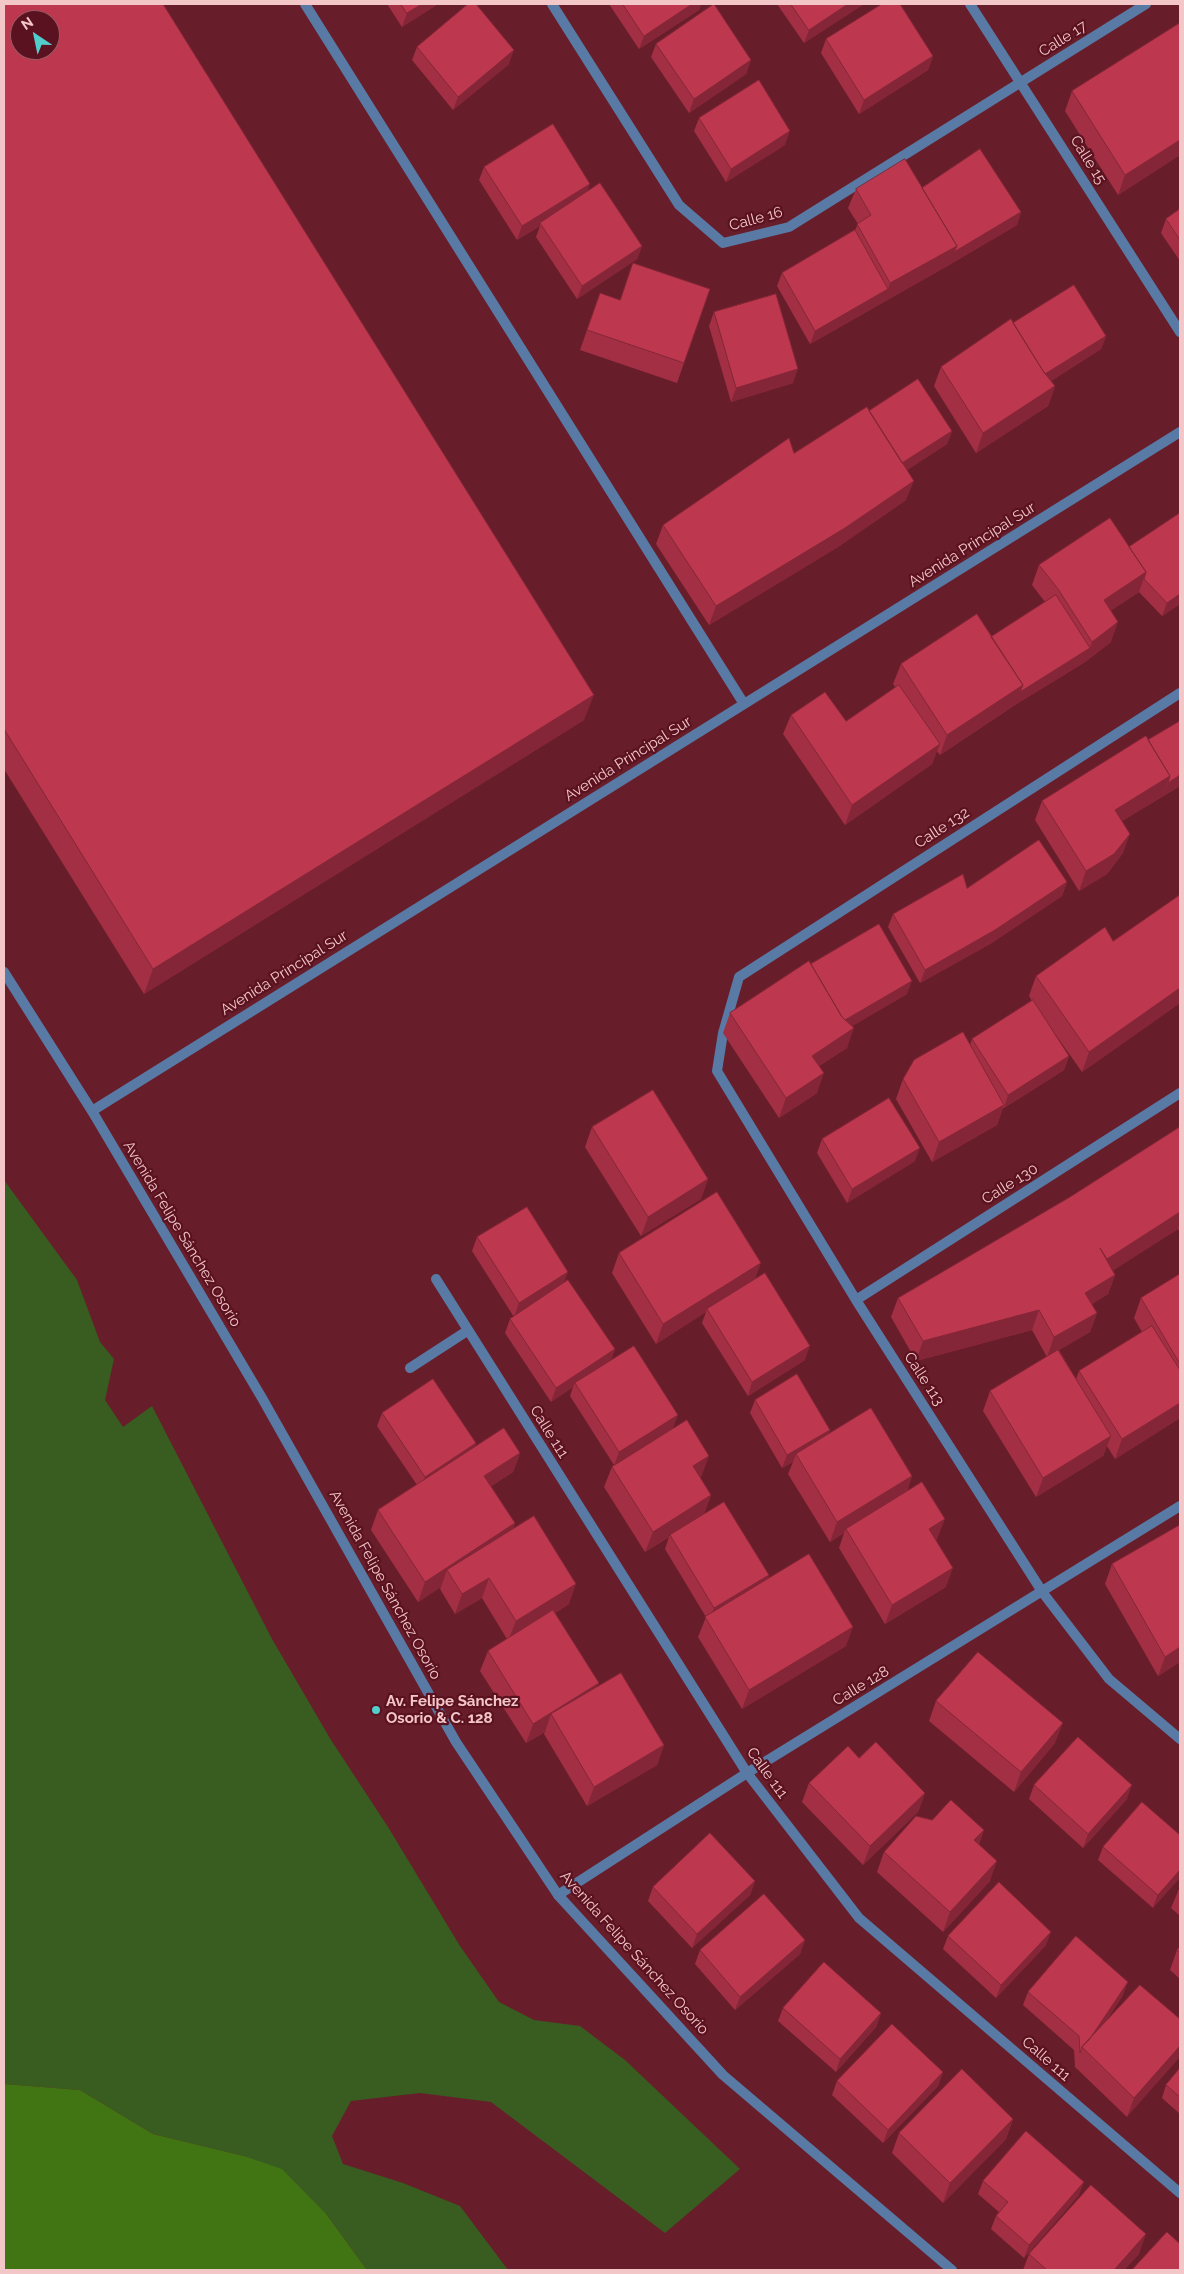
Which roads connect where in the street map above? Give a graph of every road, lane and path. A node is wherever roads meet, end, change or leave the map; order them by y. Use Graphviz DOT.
graph roads {
  1 [pos="305,4"];
  2 [pos="552,4"];
  3 [pos="970,4"];
  4 [pos="1146,4"];
  5 [pos="1022,83"];
  6 [pos="1180,332"];
  7 [pos="1180,432"];
  8 [pos="1180,693"];
  9 [pos="744,704"];
  10 [pos="4,972"];
  11 [pos="734,998"];
  12 [pos="1180,1093"];
  13 [pos="92,1111"];
  14 [pos="436,1279"];
  15 [pos="856,1300"];
  16 [pos="467,1331"];
  17 [pos="410,1368"];
  18 [pos="1180,1506"];
  19 [pos="1043,1593"];
  20 [pos="1180,1739"];
  21 [pos="747,1773"];
  22 [pos="558,1895"];
  23 [pos="1180,2194"];
  24 [pos="952,2270"];
  1 -- 9 [label="street"];
  2 -- 5 [label="street, Calle 16"];
  3 -- 5 [label="street, Calle 15"];
  4 -- 5 [label="street, Calle 17"];
  5 -- 6 [label="street, Calle 15"];
  7 -- 9 [label="street, Avenida Principal Sur"];
  8 -- 11 [label="street, Calle 132"];
  9 -- 13 [label="street, Avenida Principal Sur"];
  10 -- 13 [label="street, Avenida Felipe Sánchez Osorio"];
  11 -- 15 [label="street, Calle 113"];
  12 -- 15 [label="street, Calle 130"];
  13 -- 22 [label="street, Avenida Felipe Sánchez Osorio"];
  14 -- 16 [label="street, Calle 111"];
  15 -- 19 [label="street, Calle 113"];
  16 -- 17 [label="street"];
  16 -- 21 [label="street, Calle 111"];
  18 -- 19 [label="street, Calle 128"];
  19 -- 20 [label="street, Calle 113"];
  19 -- 21 [label="street, Calle 128"];
  21 -- 22 [label="street, Calle 128"];
  21 -- 23 [label="street, Calle 111"];
  22 -- 24 [label="street, Avenida Felipe Sánchez Osorio"];
}
